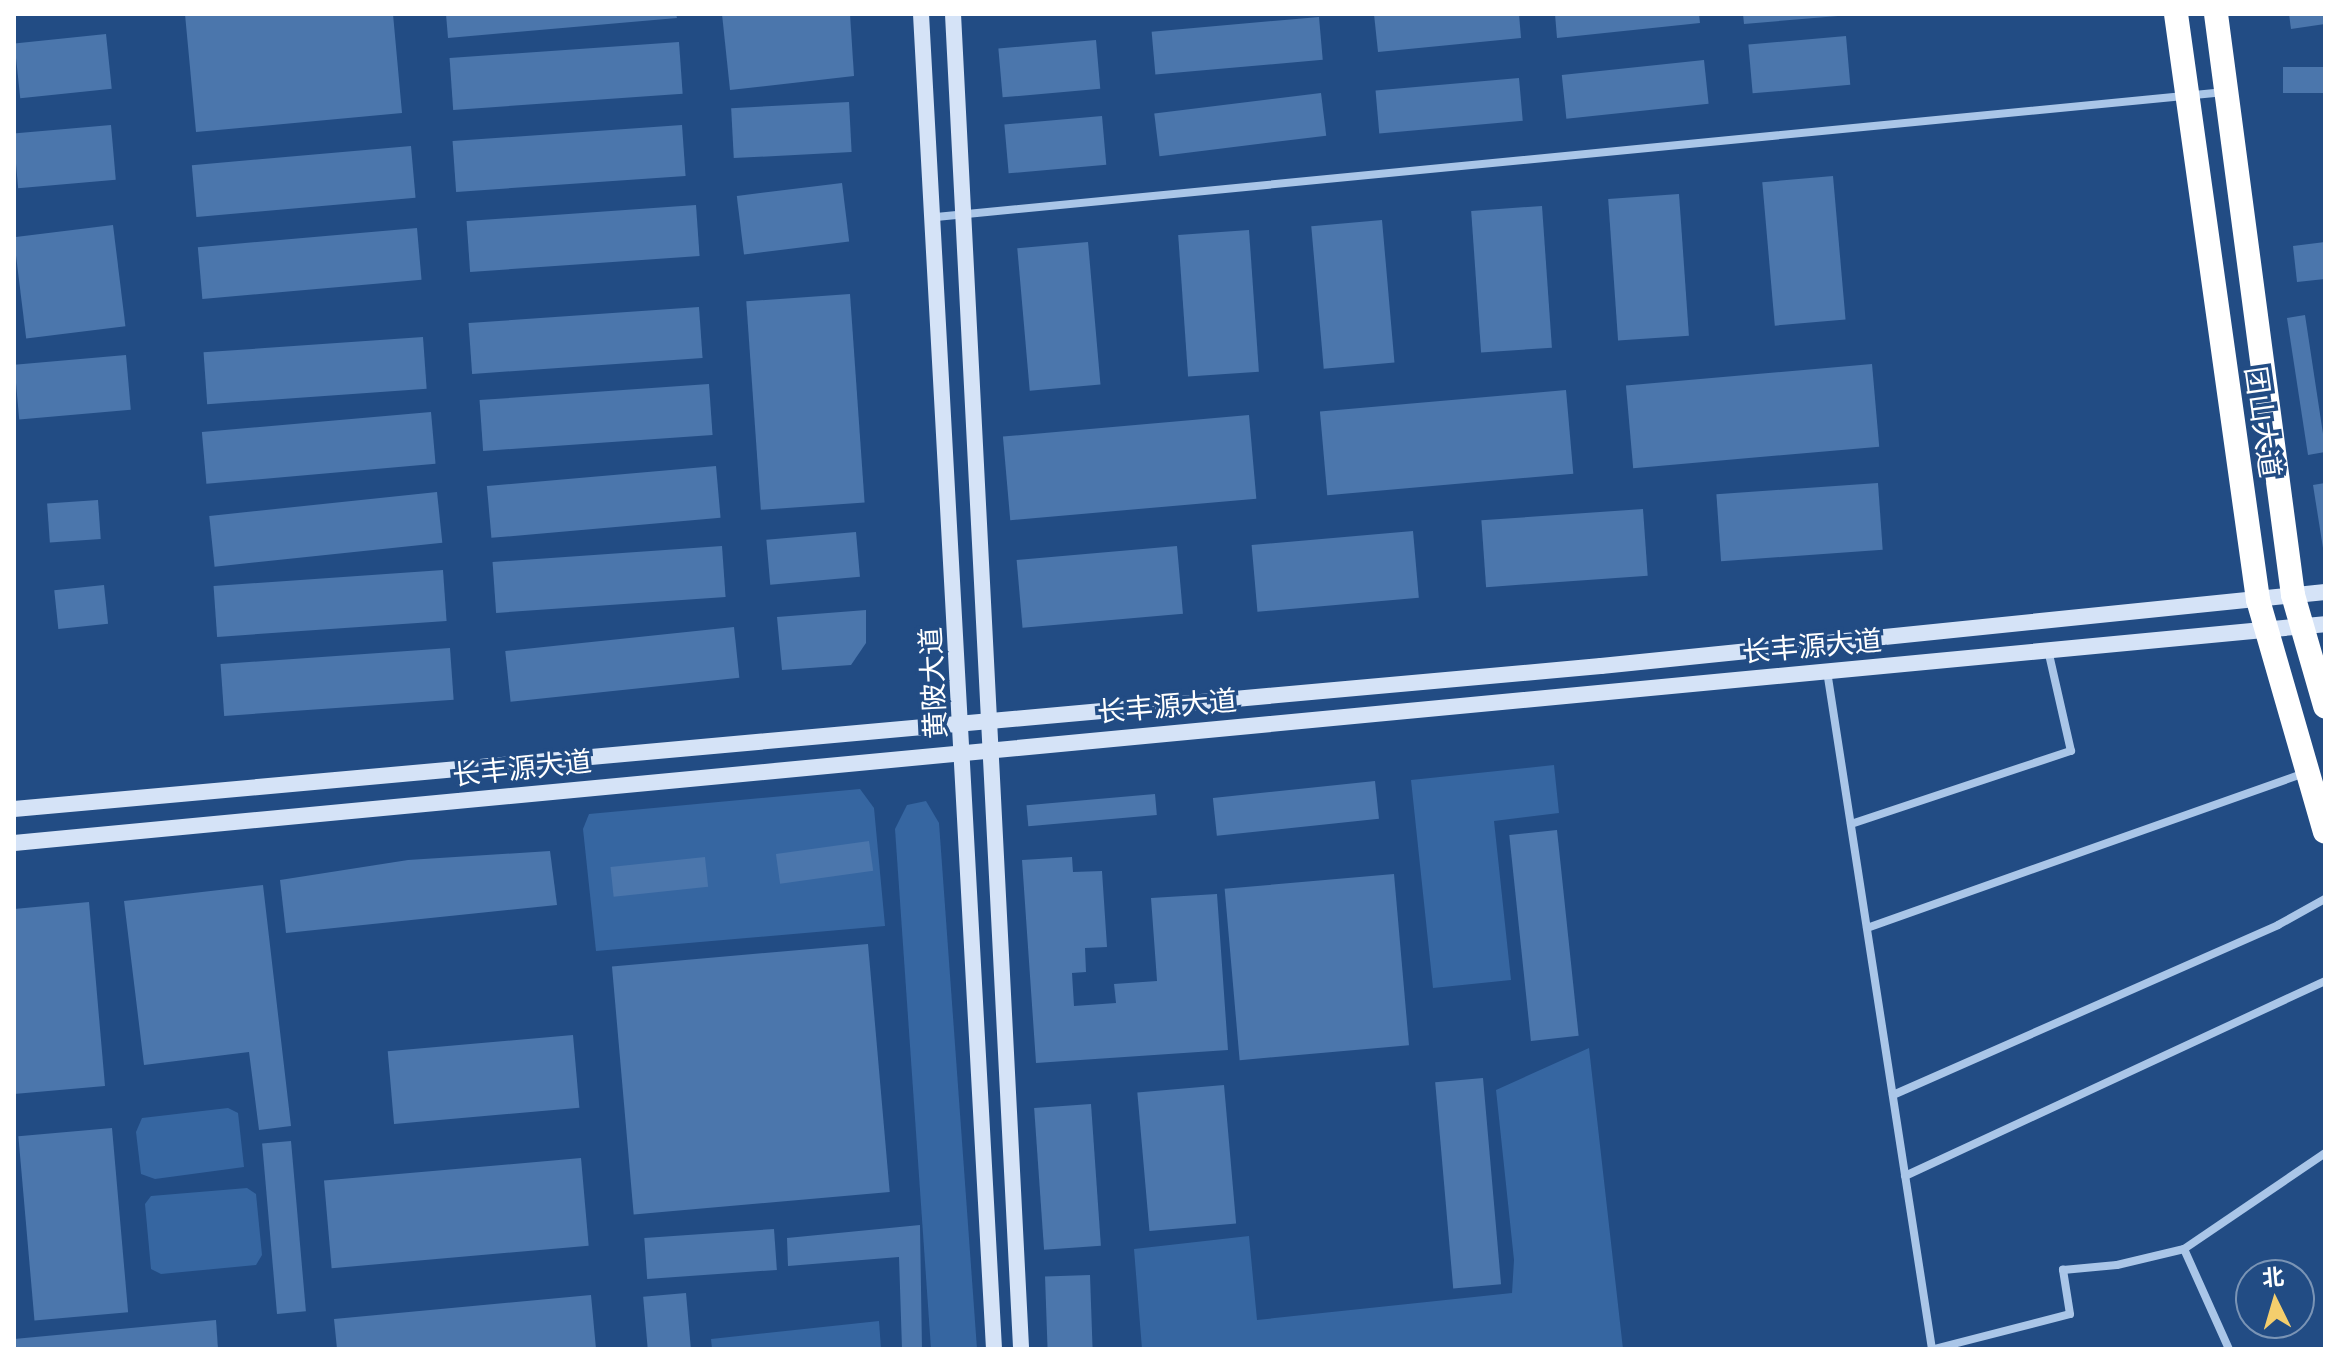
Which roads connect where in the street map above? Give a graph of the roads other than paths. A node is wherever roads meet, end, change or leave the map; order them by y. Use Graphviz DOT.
graph roads {
  1 [pos="921,14"];
  2 [pos="953,14"];
  3 [pos="2176,14"];
  4 [pos="2216,14"];
  5 [pos="2226,92"];
  6 [pos="2188,97"];
  7 [pos="936,217"];
  8 [pos="967,217"];
  9 [pos="2325,592"];
  10 [pos="2293,595"];
  11 [pos="2258,600"];
  12 [pos="2313,626"];
  13 [pos="2267,629"];
  14 [pos="2048,650"];
  15 [pos="1827,671"];
  16 [pos="2325,706"];
  17 [pos="990,718"];
  18 [pos="960,720"];
  19 [pos="992,748"];
  20 [pos="962,751"];
  21 [pos="2308,772"];
  22 [pos="14,809"];
  23 [pos="1851,824"];
  24 [pos="2325,832"];
  25 [pos="14,843"];
  26 [pos="2325,899"];
  27 [pos="1867,928"];
  28 [pos="2325,981"];
  29 [pos="1893,1095"];
  30 [pos="2325,1153"];
  31 [pos="1905,1176"];
  32 [pos="2184,1249"];
  33 [pos="994,1349"];
  34 [pos="1021,1349"];
  35 [pos="1933,1349"];
  36 [pos="2229,1349"];
  1 -- 7 [label="main road, 黄陂大道"];
  2 -- 8 [label="main road, 黄陂大道"];
  3 -- 6 [label="highway, 团山大道"];
  4 -- 5 [label="highway, 团山大道"];
  5 -- 6 [label="street"];
  5 -- 10 [label="highway, 团山大道"];
  6 -- 8 [label="street"];
  6 -- 11 [label="highway, 团山大道"];
  7 -- 8 [label="street"];
  7 -- 18 [label="main road, 黄陂大道"];
  8 -- 17 [label="main road, 黄陂大道"];
  9 -- 10 [label="main road, 长丰源大道"];
  10 -- 11 [label="main road, 长丰源大道"];
  10 -- 12 [label="highway, 团山大道"];
  11 -- 13 [label="highway, 团山大道"];
  11 -- 17 [label="main road, 长丰源大道"];
  12 -- 13 [label="main road, 长丰源大道"];
  12 -- 16 [label="highway, 团山大道"];
  13 -- 14 [label="main road, 长丰源大道"];
  13 -- 21 [label="highway, 团山大道"];
  14 -- 15 [label="main road, 长丰源大道"];
  14 -- 23 [label="street"];
  15 -- 19 [label="main road, 长丰源大道"];
  15 -- 23 [label="street"];
  17 -- 18 [label="main road, 长丰源大道"];
  17 -- 19 [label="main road, 黄陂大道"];
  18 -- 20 [label="main road, 黄陂大道"];
  18 -- 22 [label="main road, 长丰源大道"];
  19 -- 20 [label="main road, 长丰源大道"];
  19 -- 34 [label="main road, 黄陂大道"];
  20 -- 25 [label="main road, 长丰源大道"];
  20 -- 33 [label="main road, 黄陂大道"];
  21 -- 24 [label="highway, 团山大道"];
  21 -- 27 [label="street"];
  23 -- 27 [label="street"];
  26 -- 29 [label="street"];
  27 -- 29 [label="street"];
  28 -- 31 [label="street"];
  29 -- 31 [label="street"];
  30 -- 32 [label="street"];
  31 -- 35 [label="street"];
  32 -- 35 [label="street"];
  32 -- 36 [label="street"];
}
